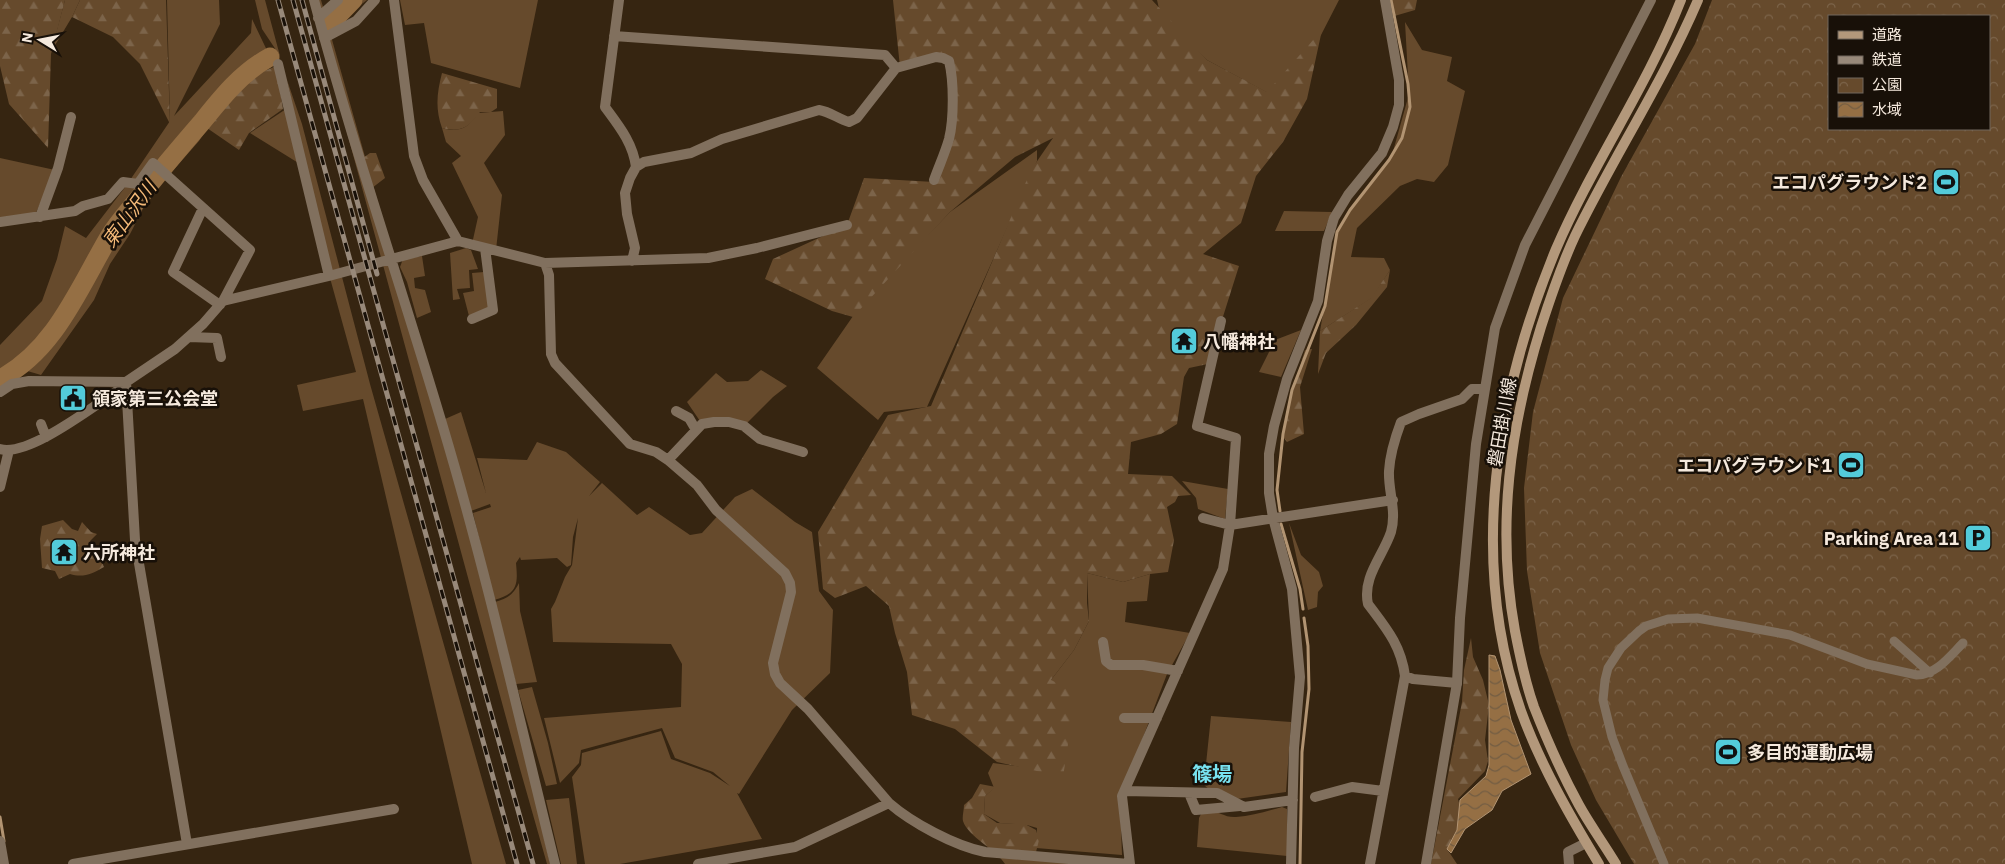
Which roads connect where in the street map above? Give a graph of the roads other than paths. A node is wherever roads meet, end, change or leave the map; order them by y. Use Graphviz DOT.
graph roads {
  1 [pos="314,0"];
  2 [pos="338,0"];
  3 [pos="375,0"];
  4 [pos="394,0"];
  5 [pos="619,0"];
  6 [pos="1385,0"];
  7 [pos="1651,0"];
  8 [pos="1681,0"];
  9 [pos="1698,0"];
  10 [pos="318,18"];
  11 [pos="614,36"];
  12 [pos="324,38"];
  13 [pos="278,64"];
  14 [pos="896,68"];
  15 [pos="71,117"];
  16 [pos="636,167"];
  17 [pos="934,180"];
  18 [pos="203,208"];
  19 [pos="40,217"];
  20 [pos="0,222"];
  21 [pos="847,225"];
  22 [pos="458,241"];
  23 [pos="485,248"];
  24 [pos="390,258"];
  25 [pos="632,262"];
  26 [pos="545,263"];
  27 [pos="329,276"];
  28 [pos="222,303"];
  29 [pos="472,320"];
  30 [pos="1221,322"];
  31 [pos="189,337"];
  32 [pos="221,357"];
  33 [pos="126,382"];
  34 [pos="1484,389"];
  35 [pos="0,392"];
  36 [pos="676,411"];
  37 [pos="41,424"];
  38 [pos="696,430"];
  39 [pos="46,437"];
  40 [pos="5,449"];
  41 [pos="804,452"];
  42 [pos="668,460"];
  43 [pos="0,487"];
  44 [pos="1393,500"];
  45 [pos="1203,518"];
  46 [pos="1273,518"];
  47 [pos="1230,525"];
  48 [pos="1894,641"];
  49 [pos="1103,642"];
  50 [pos="1963,643"];
  51 [pos="1178,671"];
  52 [pos="1930,673"];
  53 [pos="1405,676"];
  54 [pos="1457,683"];
  55 [pos="1124,718"];
  56 [pos="1157,718"];
  57 [pos="1125,791"];
  58 [pos="1383,791"];
  59 [pos="1189,793"];
  60 [pos="1315,798"];
  61 [pos="1293,800"];
  62 [pos="889,803"];
  63 [pos="1241,806"];
  64 [pos="394,809"];
  65 [pos="0,841"];
  66 [pos="1586,843"];
  67 [pos="187,844"];
  68 [pos="4,864"];
  69 [pos="74,864"];
  70 [pos="555,864"];
  71 [pos="698,864"];
  72 [pos="1129,864"];
  73 [pos="1291,864"];
  74 [pos="1370,864"];
  75 [pos="1426,864"];
  76 [pos="1569,864"];
  77 [pos="1599,864"];
  78 [pos="1616,864"];
  79 [pos="1664,864"];
  1 -- 10 [label="street"];
  2 -- 10 [label="street"];
  3 -- 12 [label="street"];
  4 -- 22 [label="street"];
  5 -- 11 [label="street"];
  6 -- 46 [label="street"];
  7 -- 34 [label="street"];
  8 -- 66 [label="main road, 磐田掛川線"];
  9 -- 78 [label="main road, 磐田掛川線"];
  10 -- 12 [label="street"];
  11 -- 14 [label="street"];
  11 -- 16 [label="street"];
  12 -- 24 [label="street"];
  13 -- 27 [label="street"];
  14 -- 16 [label="street"];
  14 -- 17 [label="street"];
  15 -- 19 [label="street"];
  16 -- 25 [label="street"];
  18 -- 19 [label="street"];
  18 -- 28 [label="street"];
  18 -- 28 [label="street"];
  19 -- 20 [label="street"];
  21 -- 25 [label="street"];
  22 -- 23 [label="street"];
  22 -- 24 [label="street"];
  23 -- 26 [label="street"];
  23 -- 29 [label="street"];
  24 -- 27 [label="street"];
  24 -- 70 [label="street"];
  25 -- 26 [label="street"];
  26 -- 42 [label="street"];
  27 -- 28 [label="street"];
  28 -- 31 [label="street"];
  30 -- 47 [label="street"];
  31 -- 32 [label="street"];
  31 -- 33 [label="street"];
  33 -- 35 [label="street"];
  33 -- 39 [label="street"];
  33 -- 67 [label="street"];
  34 -- 44 [label="street"];
  34 -- 54 [label="street"];
  36 -- 38 [label="street"];
  37 -- 39 [label="street"];
  38 -- 41 [label="street"];
  38 -- 42 [label="street"];
  39 -- 40 [label="street"];
  40 -- 43 [label="street"];
  42 -- 62 [label="street"];
  44 -- 46 [label="street"];
  44 -- 53 [label="street"];
  45 -- 47 [label="street"];
  46 -- 47 [label="street"];
  46 -- 61 [label="street"];
  47 -- 51 [label="street"];
  48 -- 52 [label="street"];
  49 -- 51 [label="street"];
  50 -- 52 [label="street"];
  51 -- 56 [label="street"];
  52 -- 79 [label="street"];
  53 -- 54 [label="street"];
  53 -- 58 [label="street"];
  54 -- 75 [label="street"];
  55 -- 56 [label="street"];
  56 -- 57 [label="street"];
  57 -- 59 [label="street"];
  57 -- 72 [label="street"];
  58 -- 60 [label="street"];
  58 -- 74 [label="street"];
  59 -- 63 [label="street"];
  59 -- 63 [label="street"];
  61 -- 63 [label="street"];
  61 -- 73 [label="street"];
  62 -- 71 [label="street"];
  62 -- 72 [label="street"];
  64 -- 67 [label="street"];
  65 -- 68 [label="street"];
  66 -- 76 [label="street"];
  66 -- 77 [label="main road, 磐田掛川線"];
  67 -- 69 [label="street"];
}
